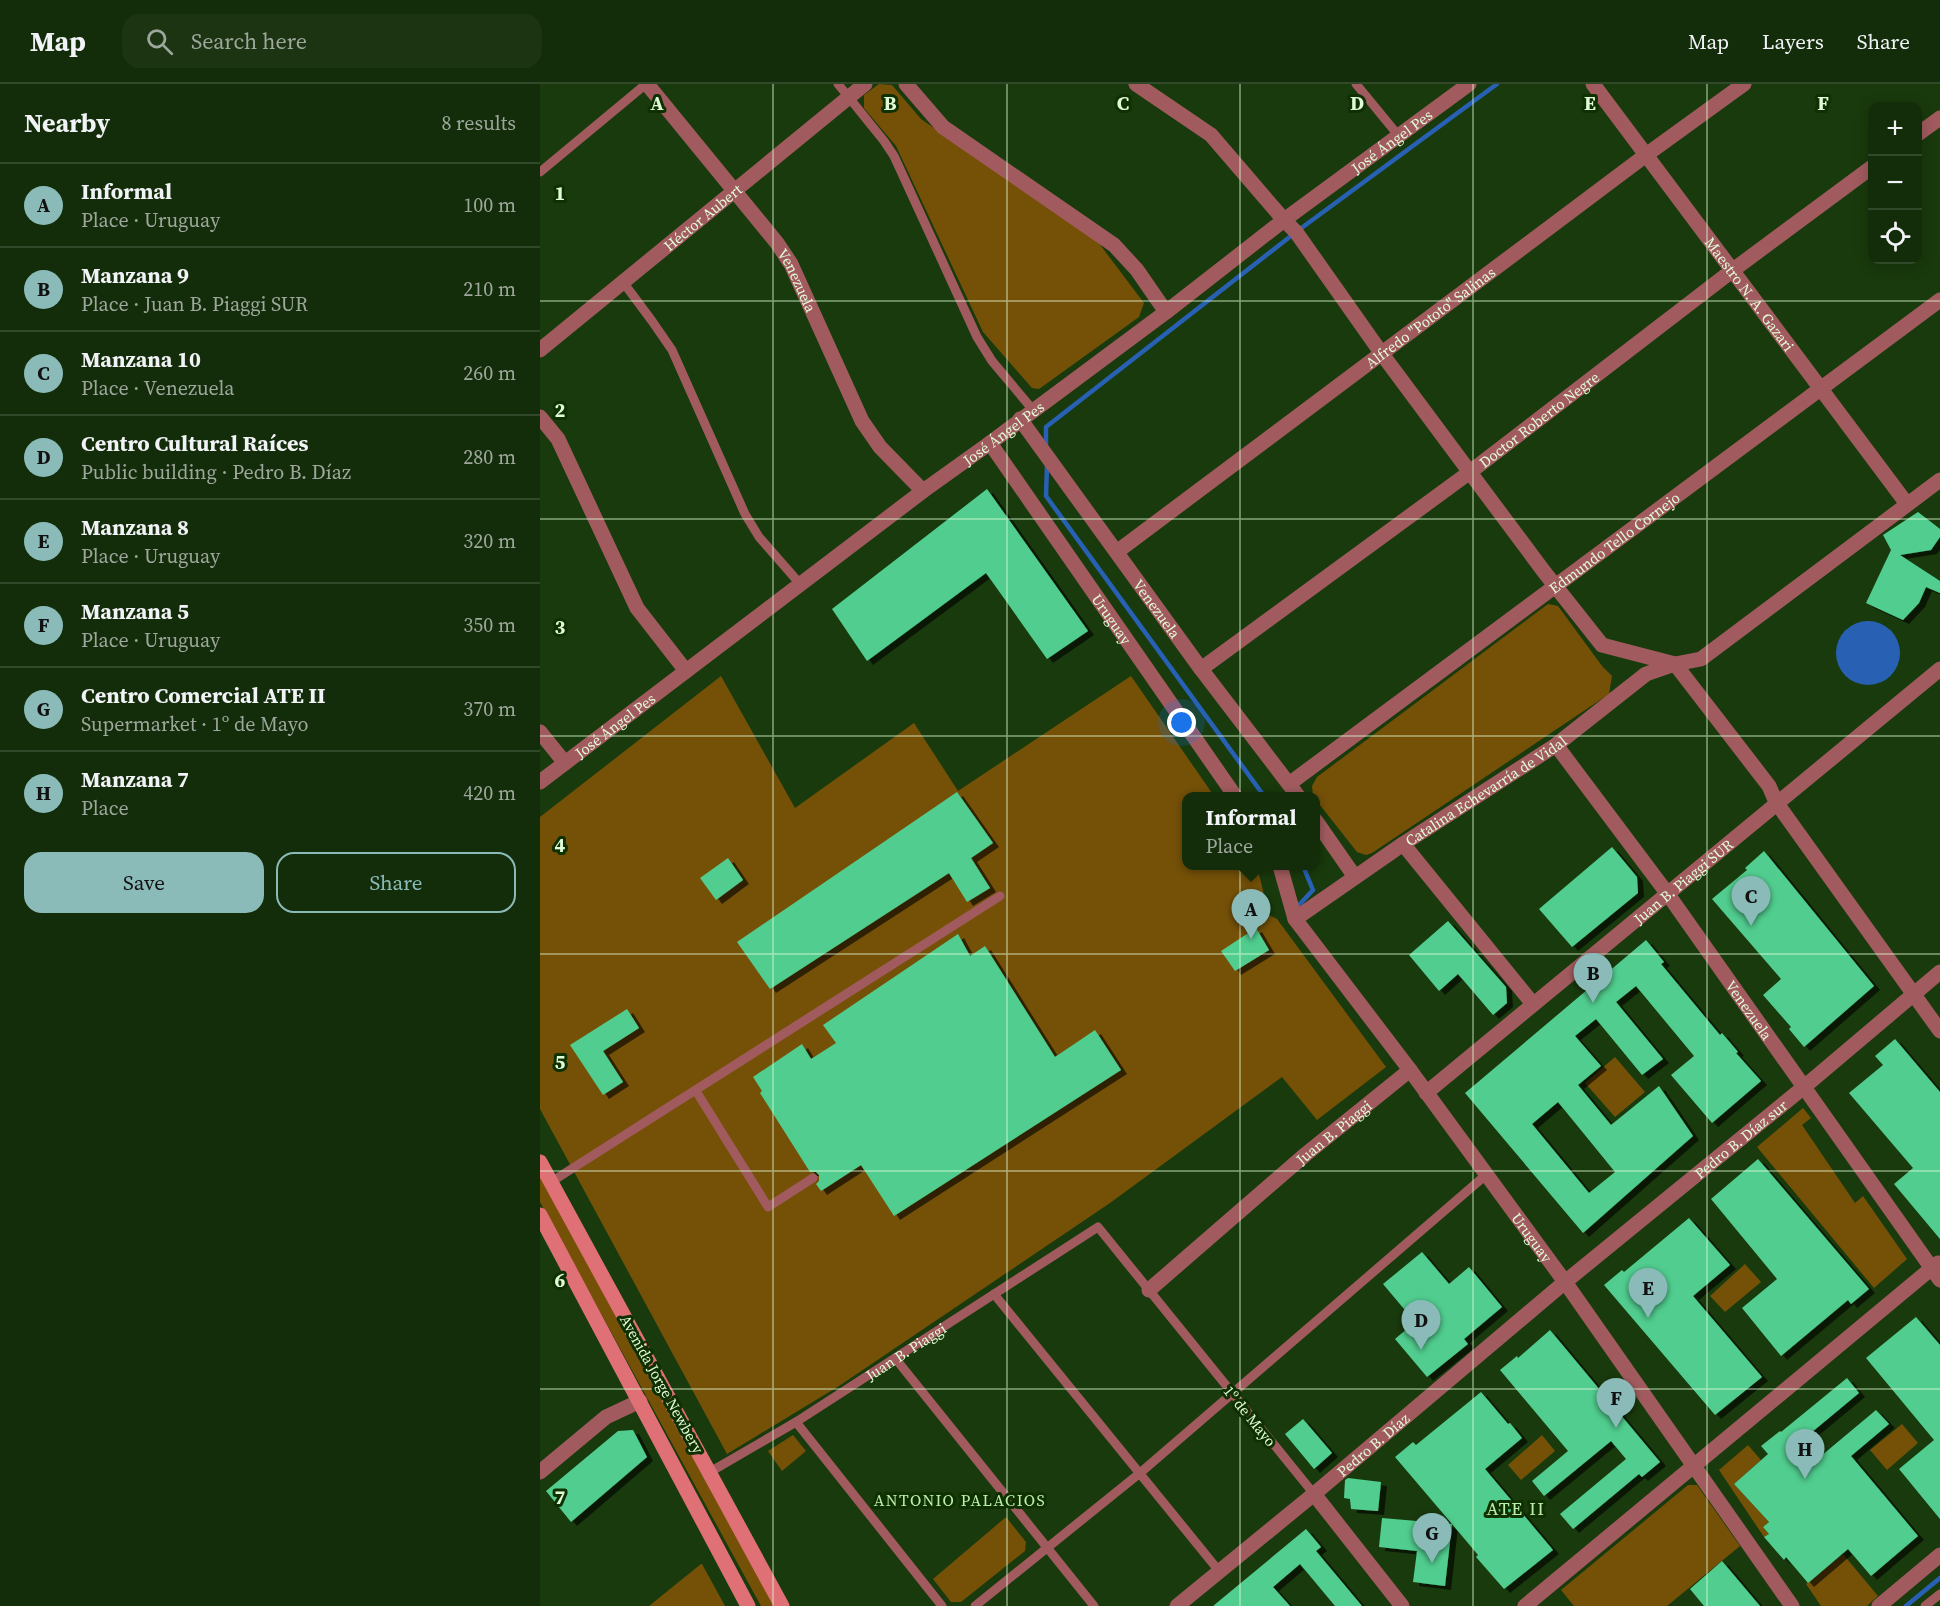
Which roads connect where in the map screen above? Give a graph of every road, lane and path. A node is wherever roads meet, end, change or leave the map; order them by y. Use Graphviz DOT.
graph roads {
  1 [pos="646,84"];
  2 [pos="838,84"];
  3 [pos="865,84"];
  4 [pos="906,84"];
  5 [pos="1136,84"];
  6 [pos="1356,84"];
  7 [pos="1469,84"];
  8 [pos="1593,84"];
  9 [pos="1744,84"];
  10 [pos="849,97"];
  11 [pos="1940,118"];
  12 [pos="1922,131"];
  13 [pos="1398,135"];
  14 [pos="1646,155"];
  15 [pos="1868,170"];
  16 [pos="540,172"];
  17 [pos="734,191"];
  18 [pos="1284,220"];
  19 [pos="1733,270"];
  20 [pos="623,282"];
  21 [pos="1940,300"];
  22 [pos="1166,312"];
  23 [pos="540,350"];
  24 [pos="1382,354"];
  25 [pos="1821,388"];
  26 [pos="1033,410"];
  27 [pos="540,417"];
  28 [pos="1020,420"];
  29 [pos="990,443"];
  30 [pos="1470,472"];
  31 [pos="1940,480"];
  32 [pos="923,491"];
  33 [pos="1907,504"];
  34 [pos="1118,551"];
  35 [pos="801,585"];
  36 [pos="1555,587"];
  37 [pos="1675,664"];
  38 [pos="1201,669"];
  39 [pos="1940,669"];
  40 [pos="686,671"];
  41 [pos="540,732"];
  42 [pos="1556,745"];
  43 [pos="565,763"];
  44 [pos="540,782"];
  45 [pos="1293,790"];
  46 [pos="1231,792"];
  47 [pos="1776,802"];
  48 [pos="1320,827"];
  49 [pos="1403,844"];
  50 [pos="1281,870"];
  51 [pos="1356,877"];
  52 [pos="1667,893"];
  53 [pos="1000,896"];
  54 [pos="1295,919"];
  55 [pos="1940,972"];
  56 [pos="1914,994"];
  57 [pos="1533,1004"];
  58 [pos="1940,1031"];
  59 [pos="1410,1070"];
  60 [pos="1804,1087"];
  61 [pos="696,1091"];
  62 [pos="1426,1093"];
  63 [pos="540,1162"];
  64 [pos="1487,1174"];
  65 [pos="813,1178"];
  66 [pos="551,1182"];
  67 [pos="540,1215"];
  68 [pos="1098,1227"];
  69 [pos="1937,1270"];
  70 [pos="1566,1282"];
  71 [pos="1149,1290"];
  72 [pos="994,1294"];
  73 [pos="895,1358"];
  74 [pos="1232,1393"];
  75 [pos="640,1401"];
  76 [pos="796,1422"];
  77 [pos="1694,1465"];
  78 [pos="540,1472"];
  79 [pos="710,1472"];
  80 [pos="1140,1473"];
  81 [pos="1314,1494"];
  82 [pos="1048,1548"];
  83 [pos="1940,1555"];
  84 [pos="1219,1572"];
  85 [pos="1894,1593"];
  86 [pos="1940,1594"];
  87 [pos="748,1606"];
  88 [pos="782,1606"];
  89 [pos="942,1606"];
  90 [pos="975,1606"];
  91 [pos="1095,1606"];
  92 [pos="1177,1606"];
  93 [pos="1402,1606"];
  94 [pos="1525,1606"];
  95 [pos="1792,1606"];
  96 [pos="1879,1606"];
  97 [pos="1904,1606"];
  98 [pos="1925,1606"];
  1 -- 16 [label="lane"];
  1 -- 17 [label="street, Venezuela"];
  2 -- 10 [label="lane"];
  3 -- 10 [label="street, Héctor Aubert"];
  4 -- 22 [label="street"];
  5 -- 18 [label="street"];
  6 -- 13 [label="lane"];
  7 -- 13 [label="street, José Ángel Pes"];
  8 -- 14 [label="street, Maestro N. A. Gazari"];
  9 -- 14 [label="street, Alfredo \"Pototo\" Salinas"];
  10 -- 17 [label="street, Héctor Aubert"];
  10 -- 26 [label="lane"];
  11 -- 12 [label="street"];
  13 -- 18 [label="street, José Ángel Pes"];
  14 -- 19 [label="street, Maestro N. A. Gazari"];
  14 -- 24 [label="street, Alfredo \"Pototo\" Salinas"];
  15 -- 19 [label="street, Doctor Roberto Negre"];
  17 -- 20 [label="street, Héctor Aubert"];
  17 -- 32 [label="street, Venezuela"];
  18 -- 22 [label="street, José Ángel Pes"];
  18 -- 24 [label="street"];
  19 -- 25 [label="street, Maestro N. A. Gazari"];
  19 -- 30 [label="street, Doctor Roberto Negre"];
  20 -- 23 [label="street, Héctor Aubert"];
  20 -- 35 [label="lane"];
  21 -- 25 [label="street, Edmundo Tello Cornejo"];
  22 -- 26 [label="street, José Ángel Pes"];
  24 -- 30 [label="street"];
  24 -- 34 [label="street, Alfredo \"Pototo\" Salinas"];
  25 -- 33 [label="street, Maestro N. A. Gazari"];
  25 -- 36 [label="street, Edmundo Tello Cornejo"];
  26 -- 28 [label="street, José Ángel Pes"];
  27 -- 40 [label="street"];
  28 -- 29 [label="street, José Ángel Pes"];
  28 -- 34 [label="street, Venezuela"];
  29 -- 32 [label="street, José Ángel Pes"];
  29 -- 46 [label="street, Uruguay"];
  30 -- 36 [label="street"];
  30 -- 38 [label="street, Doctor Roberto Negre"];
  31 -- 33 [label="street"];
  32 -- 35 [label="street, José Ángel Pes"];
  33 -- 37 [label="street, Catalina Echevarría de Vidal"];
  34 -- 38 [label="street, Venezuela"];
  35 -- 40 [label="street, José Ángel Pes"];
  36 -- 37 [label="street"];
  36 -- 45 [label="street, Edmundo Tello Cornejo"];
  37 -- 42 [label="street, Catalina Echevarría de Vidal"];
  37 -- 47 [label="street"];
  38 -- 45 [label="street, Venezuela"];
  39 -- 47 [label="street, Juan B. Piaggi SUR"];
  40 -- 43 [label="street, José Ángel Pes"];
  41 -- 43 [label="street"];
  42 -- 49 [label="street, Catalina Echevarría de Vidal"];
  42 -- 52 [label="street, Venezuela"];
  43 -- 44 [label="street, José Ángel Pes"];
  47 -- 52 [label="street, Juan B. Piaggi SUR"];
  47 -- 56 [label="street"];
  48 -- 51 [label="street"];
  49 -- 51 [label="street, Catalina Echevarría de Vidal"];
  49 -- 57 [label="street"];
  50 -- 54 [label="street, Uruguay"];
  51 -- 54 [label="street, Catalina Echevarría de Vidal"];
  52 -- 57 [label="street, Juan B. Piaggi SUR"];
  52 -- 60 [label="street, Venezuela"];
  53 -- 61 [label="lane"];
  54 -- 59 [label="street, Uruguay"];
  55 -- 56 [label="street"];
  56 -- 58 [label="street"];
  56 -- 60 [label="street, Pedro B. Díaz sur"];
  57 -- 62 [label="street, Juan B. Piaggi SUR"];
  59 -- 62 [label="street, Uruguay"];
  59 -- 71 [label="street, Juan B. Piaggi"];
  60 -- 69 [label="street, Venezuela"];
  60 -- 70 [label="street, Pedro B. Díaz sur"];
  61 -- 65 [label="lane"];
  61 -- 66 [label="lane"];
  62 -- 64 [label="street, Uruguay"];
  63 -- 66 [label="main road, Avenida Jorge Newbery"];
  64 -- 70 [label="street, Uruguay"];
  64 -- 74 [label="lane"];
  66 -- 79 [label="main road, Avenida Jorge Newbery"];
  67 -- 75 [label="main road, Avenida Jorge Newbery"];
  68 -- 71 [label="lane, 1º de Mayo"];
  68 -- 72 [label="lane, Juan B. Piaggi"];
  69 -- 77 [label="street"];
  70 -- 77 [label="street, Uruguay"];
  70 -- 81 [label="street, Pedro B. Díaz"];
  71 -- 74 [label="lane, 1º de Mayo"];
  72 -- 73 [label="lane, Juan B. Piaggi"];
  72 -- 80 [label="lane"];
  73 -- 76 [label="lane, Juan B. Piaggi"];
  73 -- 82 [label="lane"];
  74 -- 80 [label="lane"];
  74 -- 81 [label="lane, 1º de Mayo"];
  75 -- 78 [label="street"];
  75 -- 87 [label="main road, Avenida Jorge Newbery"];
  76 -- 79 [label="lane, Juan B. Piaggi"];
  76 -- 89 [label="lane"];
  77 -- 94 [label="street"];
  77 -- 95 [label="street, Uruguay"];
  79 -- 88 [label="main road, Avenida Jorge Newbery"];
  80 -- 82 [label="lane"];
  80 -- 84 [label="lane"];
  81 -- 84 [label="street, Pedro B. Díaz"];
  81 -- 93 [label="street, 1º de Mayo"];
  82 -- 90 [label="lane"];
  82 -- 91 [label="lane"];
  83 -- 85 [label="street"];
  84 -- 92 [label="street, Pedro B. Díaz"];
  85 -- 96 [label="street"];
  85 -- 97 [label="street"];
  86 -- 98 [label="lane"];
}
